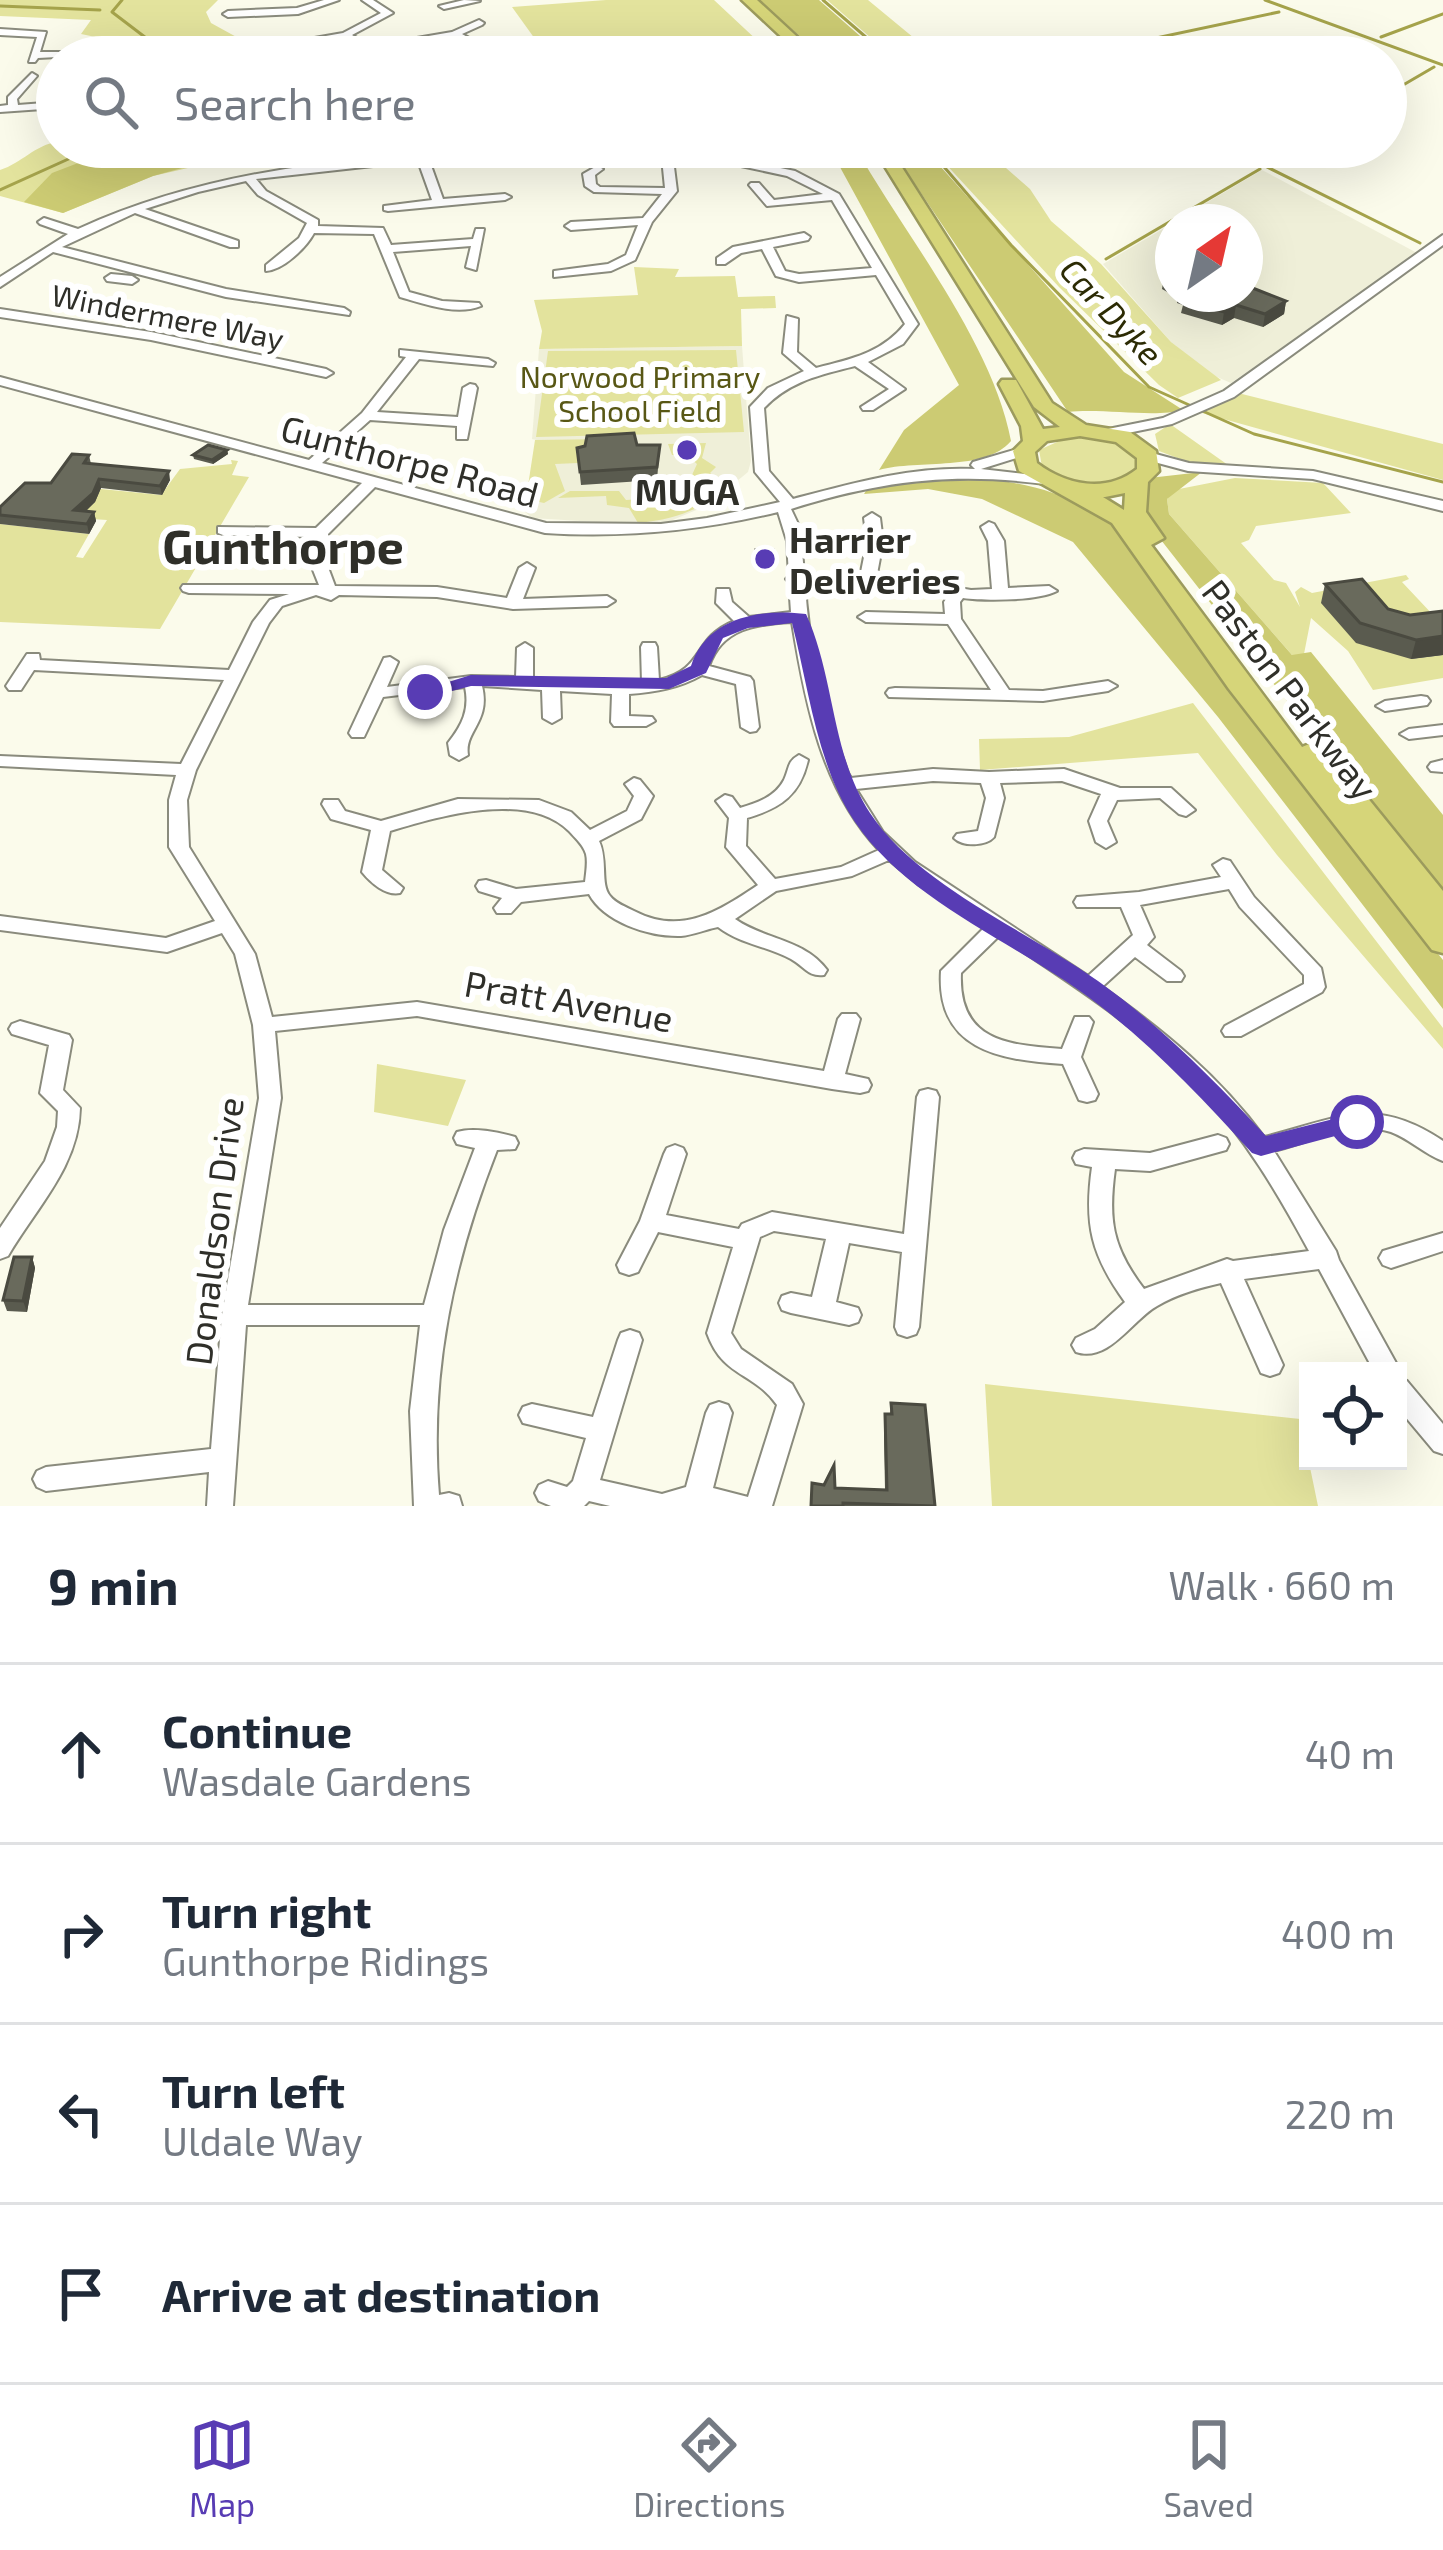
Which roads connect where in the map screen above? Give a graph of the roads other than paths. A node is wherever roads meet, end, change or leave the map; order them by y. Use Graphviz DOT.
graph roads {
  1 [pos="334,0"];
  2 [pos="370,0"];
  3 [pos="736,0"];
  4 [pos="749,0"];
  5 [pos="465,1"];
  6 [pos="475,1"];
  7 [pos="445,6"];
  8 [pos="228,14"];
  9 [pos="479,22"];
  10 [pos="0,32"];
  11 [pos="455,34"];
  12 [pos="346,35"];
  13 [pos="42,36"];
  14 [pos="339,36"];
  15 [pos="447,36"];
  16 [pos="459,36"];
  17 [pos="775,36"];
  18 [pos="789,36"];
  19 [pos="32,76"];
  20 [pos="36,106"];
  21 [pos="6,108"];
  22 [pos="341,168"];
  23 [pos="426,168"];
  24 [pos="669,168"];
  25 [pos="767,168"];
  26 [pos="797,168"];
  27 [pos="878,168"];
  28 [pos="893,168"];
  29 [pos="597,169"];
  30 [pos="792,173"];
  31 [pos="248,177"];
  32 [pos="755,185"];
  33 [pos="671,191"];
  34 [pos="835,196"];
  35 [pos="505,197"];
  36 [pos="439,203"];
  37 [pos="771,204"];
  38 [pos="388,208"];
  39 [pos="754,209"];
  40 [pos="139,212"];
  41 [pos="71,218"];
  42 [pos="646,221"];
  43 [pos="313,229"];
  44 [pos="578,230"];
  45 [pos="81,234"];
  46 [pos="805,237"];
  47 [pos="1443,239"];
  48 [pos="233,244"];
  49 [pos="766,245"];
  50 [pos="51,248"];
  51 [pos="389,248"];
  52 [pos="456,262"];
  53 [pos="722,262"];
  54 [pos="0,263"];
  55 [pos="20,266"];
  56 [pos="270,268"];
  57 [pos="882,271"];
  58 [pos="558,274"];
  59 [pos="0,283"];
  60 [pos="475,305"];
  61 [pos="344,312"];
  62 [pos="0,313"];
  63 [pos="792,319"];
  64 [pos="855,360"];
  65 [pos="476,364"];
  66 [pos="812,371"];
  67 [pos="326,373"];
  68 [pos="0,381"];
  69 [pos="470,388"];
  70 [pos="868,407"];
  71 [pos="367,416"];
  72 [pos="1154,425"];
  73 [pos="1080,430"];
  74 [pos="1108,433"];
  75 [pos="1029,446"];
  76 [pos="312,465"];
  77 [pos="1142,465"];
  78 [pos="950,470"];
  79 [pos="1045,480"];
  80 [pos="371,482"];
  81 [pos="1073,488"];
  82 [pos="786,506"];
  83 [pos="1443,506"];
  84 [pos="872,518"];
  85 [pos="989,527"];
  86 [pos="223,530"];
  87 [pos="320,532"];
  88 [pos="526,568"];
  89 [pos="868,577"];
  90 [pos="794,579"];
  91 [pos="189,588"];
  92 [pos="1048,591"];
  93 [pos="723,592"];
  94 [pos="958,592"];
  95 [pos="309,594"];
  96 [pos="331,595"];
  97 [pos="1000,596"];
  98 [pos="609,601"];
  99 [pos="513,604"];
  100 [pos="800,617"];
  101 [pos="866,618"];
  102 [pos="953,619"];
  103 [pos="745,622"];
  104 [pos="649,647"];
  105 [pos="525,648"];
  106 [pos="389,662"];
  107 [pos="700,669"];
  108 [pos="234,675"];
  109 [pos="524,680"];
  110 [pos="471,681"];
  111 [pos="15,686"];
  112 [pos="550,686"];
  113 [pos="620,686"];
  114 [pos="650,686"];
  115 [pos="1108,686"];
  116 [pos="375,692"];
  117 [pos="895,693"];
  118 [pos="1004,696"];
  119 [pos="1421,701"];
  120 [pos="1385,706"];
  121 [pos="552,718"];
  122 [pos="646,721"];
  123 [pos="750,728"];
  124 [pos="1443,730"];
  125 [pos="358,733"];
  126 [pos="1409,734"];
  127 [pos="459,755"];
  128 [pos="800,760"];
  129 [pos="0,761"];
  130 [pos="187,770"];
  131 [pos="989,778"];
  132 [pos="634,784"];
  133 [pos="843,785"];
  134 [pos="1111,793"];
  135 [pos="331,804"];
  136 [pos="1186,810"];
  137 [pos="381,827"];
  138 [pos="964,838"];
  139 [pos="588,839"];
  140 [pos="1106,842"];
  141 [pos="892,852"];
  142 [pos="486,886"];
  143 [pos="770,886"];
  144 [pos="595,887"];
  145 [pos="393,888"];
  146 [pos="1084,902"];
  147 [pos="1130,902"];
  148 [pos="1443,911"];
  149 [pos="722,919"];
  150 [pos="0,923"];
  151 [pos="228,925"];
  152 [pos="998,926"];
  153 [pos="1443,943"];
  154 [pos="1137,948"];
  155 [pos="817,970"];
  156 [pos="1174,976"];
  157 [pos="1089,986"];
  158 [pos="849,1019"];
  159 [pos="1082,1022"];
  160 [pos="264,1025"];
  161 [pos="20,1030"];
  162 [pos="1233,1031"];
  163 [pos="1070,1057"];
  164 [pos="832,1081"];
  165 [pos="860,1084"];
  166 [pos="1087,1094"];
  167 [pos="928,1097"];
  168 [pos="487,1141"];
  169 [pos="1218,1144"];
  170 [pos="1261,1147"];
  171 [pos="1443,1153"];
  172 [pos="675,1154"];
  173 [pos="652,1222"];
  174 [pos="840,1232"];
  175 [pos="747,1240"];
  176 [pos="1443,1242"];
  177 [pos="915,1245"];
  178 [pos="0,1249"];
  179 [pos="1328,1258"];
  180 [pos="1391,1258"];
  181 [pos="629,1265"];
  182 [pos="1227,1269"];
  183 [pos="791,1303"];
  184 [pos="1140,1303"];
  185 [pos="823,1309"];
  186 [pos="233,1315"];
  187 [pos="430,1315"];
  188 [pos="849,1315"];
  189 [pos="907,1327"];
  190 [pos="630,1340"];
  191 [pos="1085,1345"];
  192 [pos="1382,1362"];
  193 [pos="1270,1365"];
  194 [pos="1407,1399"];
  195 [pos="719,1413"];
  196 [pos="532,1415"];
  197 [pos="602,1430"];
  198 [pos="1439,1434"];
  199 [pos="225,1459"];
  200 [pos="46,1478"];
  201 [pos="584,1488"];
  202 [pos="548,1492"];
  203 [pos="697,1496"];
  204 [pos="220,1506"];
  205 [pos="427,1506"];
  206 [pos="739,1506"];
  207 [pos="759,1506"];
  1 -- 8 [label="street"];
  2 -- 12 [label="street"];
  3 -- 17 [label="highway"];
  4 -- 18 [label="highway"];
  5 -- 6 [label="street"];
  5 -- 7 [label="street"];
  9 -- 11 [label="street"];
  10 -- 13 [label="street"];
  11 -- 15 [label="street"];
  11 -- 16 [label="street"];
  12 -- 14 [label="street"];
  19 -- 21 [label="street"];
  20 -- 21 [label="street"];
  22 -- 31 [label="street"];
  23 -- 36 [label="street"];
  24 -- 33 [label="street"];
  25 -- 30 [label="street"];
  26 -- 30 [label="street"];
  27 -- 75 [label="highway"];
  28 -- 73 [label="highway"];
  29 -- 33 [label="street"];
  30 -- 34 [label="street"];
  31 -- 40 [label="street"];
  31 -- 43 [label="street"];
  32 -- 37 [label="street"];
  33 -- 42 [label="street"];
  34 -- 37 [label="street"];
  34 -- 57 [label="street"];
  35 -- 36 [label="street"];
  36 -- 38 [label="street"];
  37 -- 39 [label="street"];
  40 -- 45 [label="street"];
  40 -- 48 [label="street"];
  41 -- 45 [label="street"];
  42 -- 44 [label="street"];
  42 -- 58 [label="street"];
  43 -- 51 [label="street"];
  43 -- 56 [label="street"];
  45 -- 50 [label="street"];
  46 -- 49 [label="street"];
  47 -- 72 [label="street"];
  49 -- 53 [label="street"];
  49 -- 57 [label="street"];
  50 -- 55 [label="street"];
  50 -- 61 [label="street"];
  51 -- 52 [label="street"];
  51 -- 60 [label="street"];
  54 -- 55 [label="street"];
  55 -- 59 [label="street"];
  57 -- 64 [label="street"];
  62 -- 67 [label="street, Windermere Way"];
  63 -- 66 [label="street"];
  64 -- 66 [label="street"];
  64 -- 70 [label="street"];
  65 -- 71 [label="street"];
  66 -- 82 [label="street"];
  68 -- 76 [label="street, Gunthorpe Road"];
  69 -- 71 [label="street"];
  71 -- 76 [label="street"];
  72 -- 74 [label="street"];
  72 -- 77 [label="street"];
  73 -- 74 [label="highway"];
  73 -- 75 [label="highway"];
  74 -- 77 [label="highway"];
  75 -- 78 [label="street, Gunthorpe Road"];
  75 -- 79 [label="highway"];
  76 -- 80 [label="street, Gunthorpe Road"];
  77 -- 81 [label="highway"];
  77 -- 83 [label="street"];
  77 -- 148 [label="highway, Paston Parkway"];
  78 -- 79 [label="street, Gunthorpe Road"];
  78 -- 82 [label="street, Gunthorpe Road"];
  79 -- 81 [label="highway"];
  80 -- 82 [label="street, Gunthorpe Road"];
  80 -- 87 [label="street"];
  81 -- 153 [label="highway, Paston Parkway"];
  82 -- 90 [label="street"];
  84 -- 89 [label="street"];
  85 -- 97 [label="street"];
  86 -- 87 [label="street"];
  87 -- 96 [label="street"];
  88 -- 99 [label="street"];
  89 -- 90 [label="street"];
  89 -- 94 [label="street"];
  90 -- 100 [label="street"];
  91 -- 95 [label="street"];
  92 -- 97 [label="street"];
  93 -- 103 [label="street"];
  94 -- 97 [label="street"];
  94 -- 102 [label="street"];
  95 -- 96 [label="street"];
  95 -- 108 [label="street, Donaldson Drive"];
  96 -- 99 [label="street"];
  98 -- 99 [label="street"];
  100 -- 103 [label="street"];
  100 -- 133 [label="street"];
  101 -- 102 [label="street"];
  102 -- 118 [label="street"];
  103 -- 107 [label="street"];
  104 -- 114 [label="street"];
  105 -- 109 [label="street"];
  106 -- 116 [label="street"];
  107 -- 114 [label="street"];
  107 -- 123 [label="street"];
  108 -- 111 [label="street"];
  108 -- 130 [label="street, Donaldson Drive"];
  109 -- 110 [label="street"];
  109 -- 112 [label="street"];
  110 -- 116 [label="street"];
  110 -- 127 [label="street"];
  112 -- 113 [label="street"];
  112 -- 121 [label="street"];
  113 -- 114 [label="street"];
  113 -- 122 [label="street"];
  115 -- 118 [label="street"];
  116 -- 125 [label="street"];
  117 -- 118 [label="street"];
  119 -- 120 [label="street"];
  124 -- 126 [label="street"];
  128 -- 143 [label="street"];
  129 -- 130 [label="street"];
  130 -- 151 [label="street, Donaldson Drive"];
  131 -- 133 [label="street"];
  131 -- 134 [label="street"];
  131 -- 138 [label="street"];
  132 -- 139 [label="street"];
  133 -- 141 [label="street"];
  134 -- 136 [label="street"];
  134 -- 140 [label="street"];
  135 -- 137 [label="street"];
  137 -- 139 [label="street"];
  137 -- 145 [label="street"];
  139 -- 144 [label="street"];
  141 -- 143 [label="street"];
  141 -- 152 [label="street"];
  142 -- 144 [label="street"];
  143 -- 149 [label="street"];
  144 -- 149 [label="street"];
  146 -- 147 [label="street"];
  147 -- 154 [label="street"];
  147 -- 162 [label="street"];
  149 -- 155 [label="street"];
  150 -- 151 [label="street"];
  151 -- 160 [label="street, Donaldson Drive"];
  152 -- 157 [label="street"];
  152 -- 163 [label="street"];
  154 -- 156 [label="street"];
  154 -- 157 [label="street"];
  157 -- 170 [label="street"];
  158 -- 164 [label="street"];
  159 -- 163 [label="street"];
  160 -- 164 [label="street, Pratt Avenue"];
  160 -- 186 [label="street, Donaldson Drive"];
  161 -- 178 [label="street"];
  163 -- 166 [label="street"];
  164 -- 165 [label="street, Pratt Avenue"];
  167 -- 177 [label="street"];
  168 -- 187 [label="street"];
  169 -- 184 [label="street"];
  170 -- 171 [label="street"];
  170 -- 179 [label="street"];
  172 -- 173 [label="street"];
  173 -- 175 [label="street"];
  173 -- 181 [label="street"];
  174 -- 175 [label="street"];
  174 -- 177 [label="street"];
  174 -- 185 [label="street"];
  175 -- 207 [label="street"];
  176 -- 180 [label="street"];
  177 -- 189 [label="street"];
  179 -- 182 [label="street"];
  179 -- 192 [label="street"];
  182 -- 184 [label="street"];
  182 -- 193 [label="street"];
  183 -- 185 [label="street"];
  184 -- 191 [label="street"];
  185 -- 188 [label="street"];
  186 -- 187 [label="street"];
  186 -- 199 [label="street, Donaldson Drive"];
  187 -- 205 [label="street"];
  190 -- 197 [label="street"];
  194 -- 198 [label="street"];
  195 -- 203 [label="street"];
  196 -- 197 [label="street"];
  197 -- 201 [label="street"];
  199 -- 200 [label="street"];
  199 -- 204 [label="street, Donaldson Drive"];
  201 -- 202 [label="street"];
  201 -- 203 [label="street"];
  203 -- 206 [label="street"];
}
